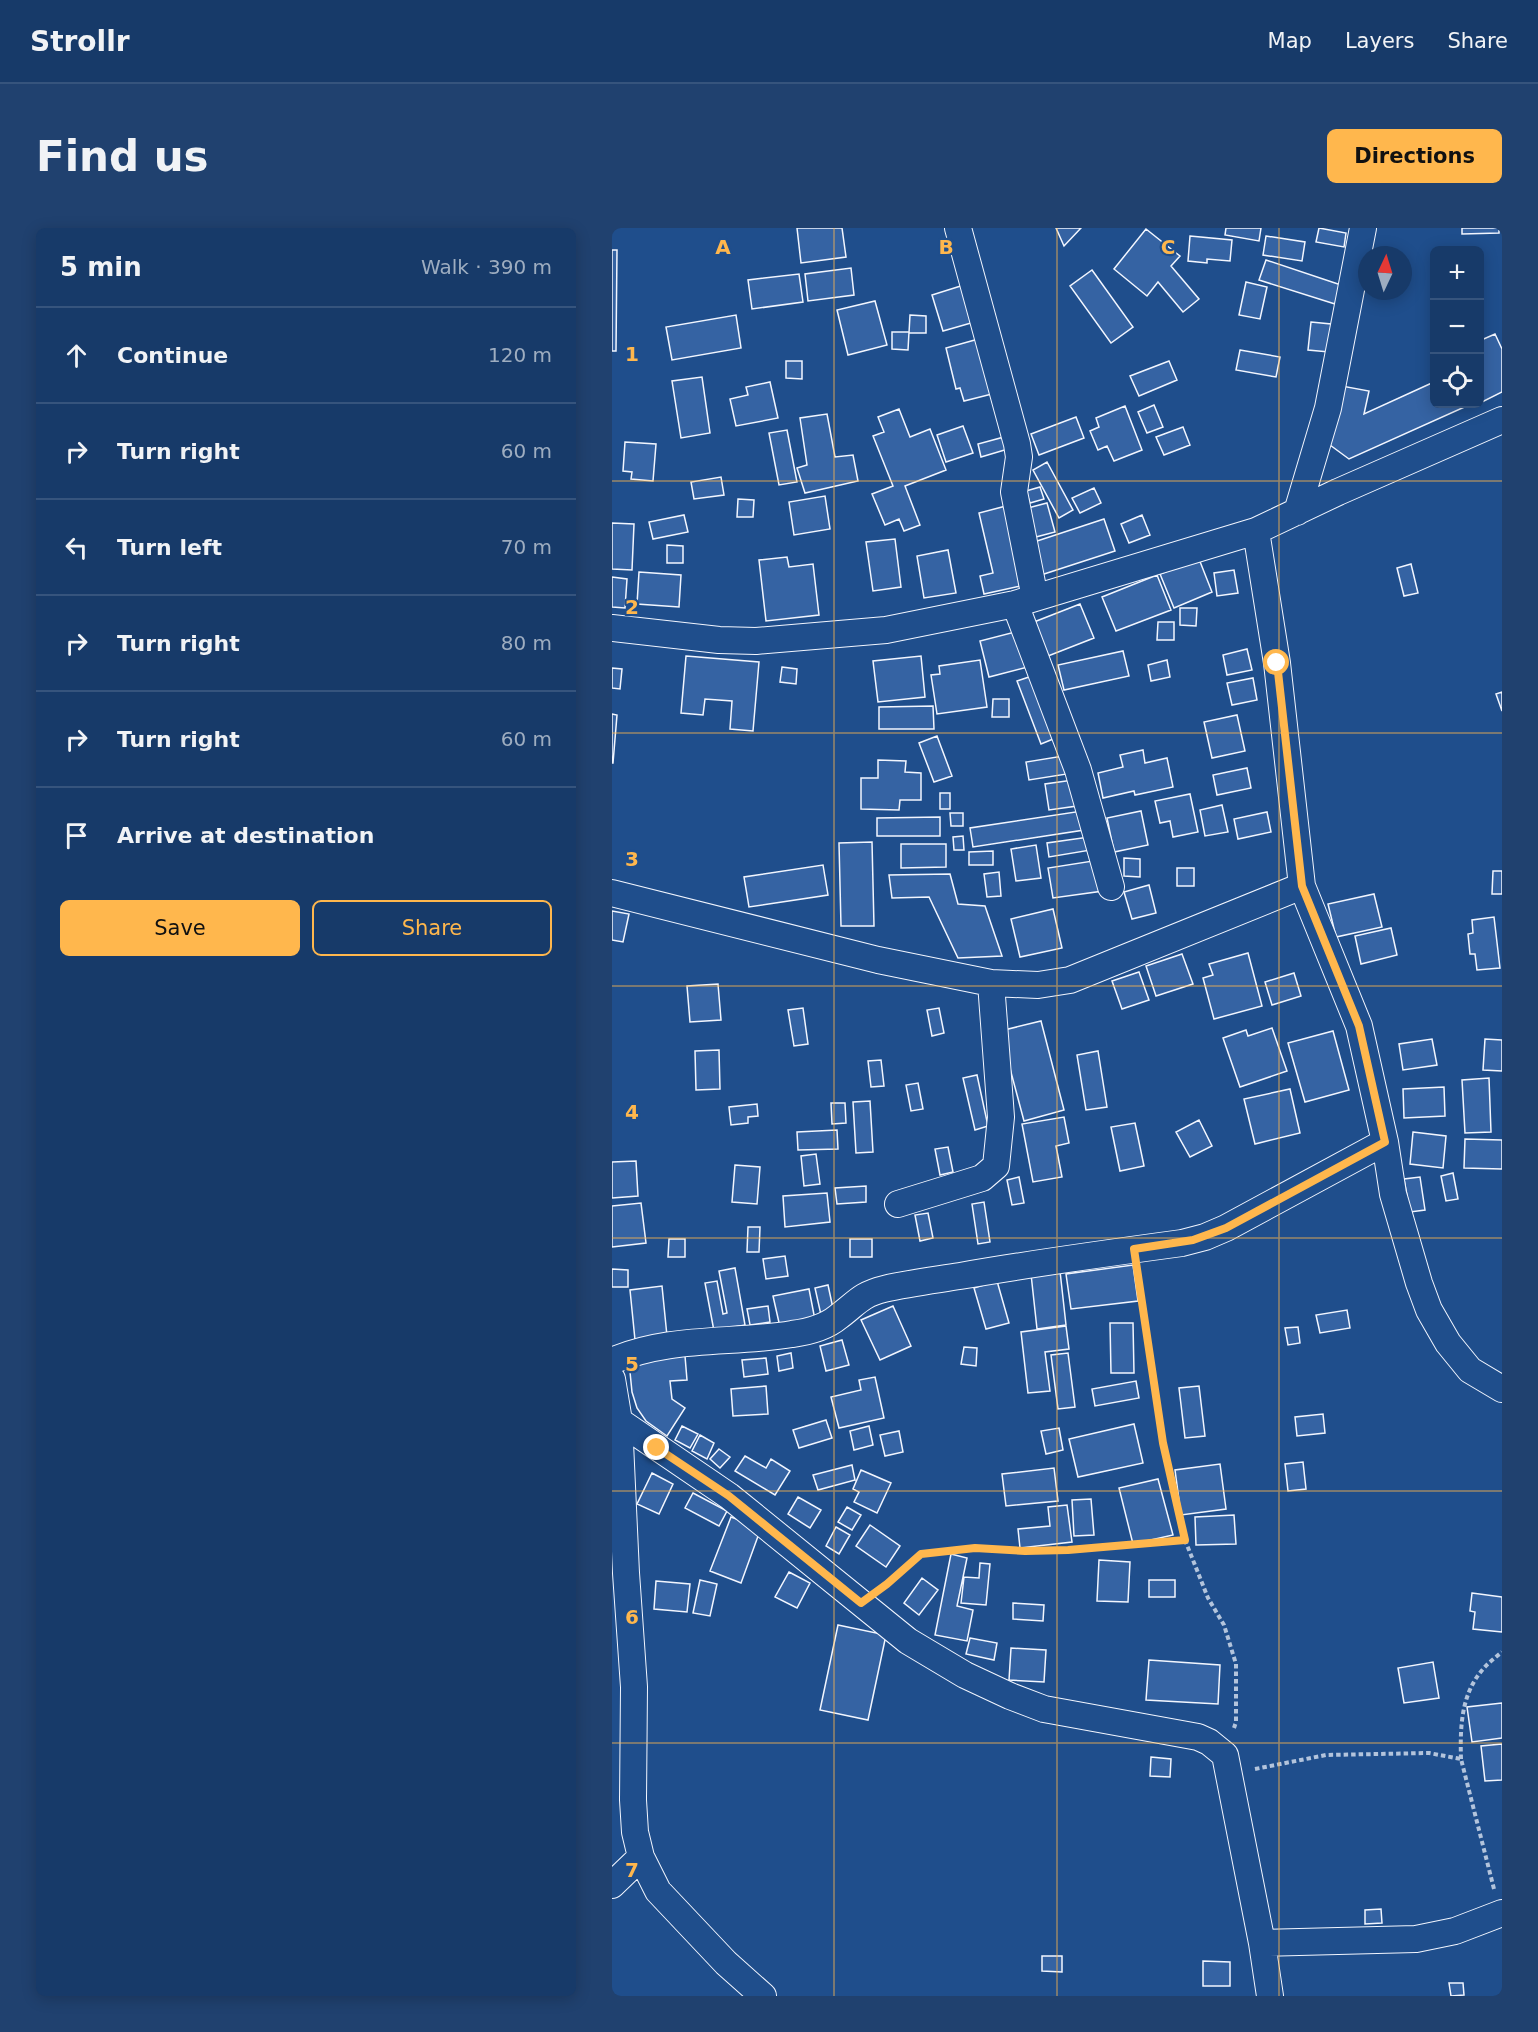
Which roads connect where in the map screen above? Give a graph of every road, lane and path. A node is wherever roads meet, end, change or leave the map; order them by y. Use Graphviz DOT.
graph roads {
  1 [pos="958,228"];
  2 [pos="1363,228"];
  3 [pos="1502,420"];
  4 [pos="1298,512"];
  5 [pos="1256,531"];
  6 [pos="1025,601"];
  7 [pos="612,628"];
  8 [pos="1302,886"];
  9 [pos="1111,887"];
  10 [pos="612,893"];
  11 [pos="991,983"];
  12 [pos="1385,1142"];
  13 [pos="898,1204"];
  14 [pos="1134,1249"];
  15 [pos="612,1361"];
  16 [pos="612,1379"];
  17 [pos="1502,1389"];
  18 [pos="619,1421"];
  19 [pos="1185,1540"];
  20 [pos="861,1603"];
  21 [pos="1502,1652"];
  22 [pos="1225,1755"];
  23 [pos="1461,1759"];
  24 [pos="641,1857"];
  25 [pos="612,1885"];
  26 [pos="1501,1913"];
  27 [pos="1262,1943"];
  28 [pos="763,1996"];
  29 [pos="1270,1996"];
  1 -- 6 [label="street"];
  2 -- 4 [label="street"];
  3 -- 4 [label="street"];
  4 -- 5 [label="street"];
  5 -- 6 [label="street"];
  5 -- 8 [label="street"];
  6 -- 7 [label="street"];
  6 -- 9 [label="street"];
  8 -- 11 [label="street"];
  8 -- 12 [label="street"];
  10 -- 11 [label="street"];
  11 -- 13 [label="street"];
  12 -- 14 [label="street"];
  12 -- 17 [label="street"];
  14 -- 15 [label="street"];
  14 -- 19 [label="path"];
  16 -- 18 [label="street"];
  18 -- 20 [label="street"];
  18 -- 24 [label="street"];
  19 -- 20 [label="path"];
  19 -- 22 [label="path"];
  20 -- 22 [label="street"];
  21 -- 23 [label="path"];
  22 -- 23 [label="path"];
  22 -- 27 [label="street"];
  23 -- 26 [label="path"];
  24 -- 25 [label="street"];
  24 -- 28 [label="street"];
  26 -- 27 [label="street"];
  27 -- 29 [label="street"];
}
